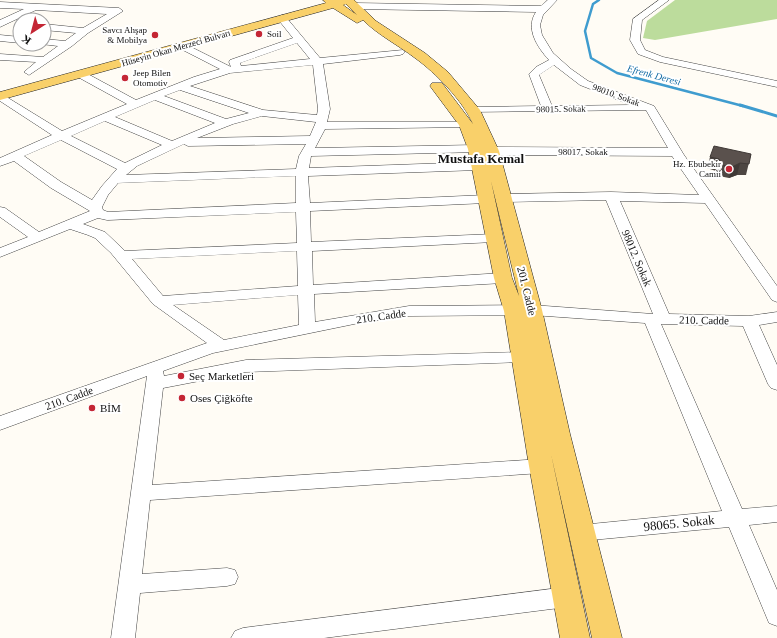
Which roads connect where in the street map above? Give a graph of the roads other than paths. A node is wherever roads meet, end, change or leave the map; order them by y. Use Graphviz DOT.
graph roads {
  1 [pos="49,0"];
  2 [pos="553,0"];
  3 [pos="665,0"];
  4 [pos="343,3"];
  5 [pos="0,5"];
  6 [pos="36,6"];
  7 [pos="125,6"];
  8 [pos="25,12"];
  9 [pos="117,12"];
  10 [pos="541,12"];
  11 [pos="52,17"];
  12 [pos="12,18"];
  13 [pos="282,18"];
  14 [pos="103,21"];
  15 [pos="2,22"];
  16 [pos="12,24"];
  17 [pos="52,28"];
  18 [pos="85,31"];
  19 [pos="0,38"];
  20 [pos="12,39"];
  21 [pos="300,39"];
  22 [pos="52,43"];
  23 [pos="70,44"];
  24 [pos="182,46"];
  25 [pos="400,52"];
  26 [pos="0,57"];
  27 [pos="45,60"];
  28 [pos="317,61"];
  29 [pos="554,62"];
  30 [pos="233,70"];
  31 [pos="29,72"];
  32 [pos="80,74"];
  33 [pos="777,84"];
  34 [pos="180,86"];
  35 [pos="0,88"];
  36 [pos="0,96"];
  37 [pos="154,96"];
  38 [pos="136,104"];
  39 [pos="650,108"];
  40 [pos="548,109"];
  41 [pos="262,113"];
  42 [pos="105,117"];
  43 [pos="469,118"];
  44 [pos="322,122"];
  45 [pos="225,123"];
  46 [pos="61,136"];
  47 [pos="312,140"];
  48 [pos="175,144"];
  49 [pos="306,152"];
  50 [pos="676,152"];
  51 [pos="482,155"];
  52 [pos="15,156"];
  53 [pos="0,162"];
  54 [pos="126,168"];
  55 [pos="302,172"];
  56 [pos="116,179"];
  57 [pos="611,196"];
  58 [pos="494,198"];
  59 [pos="708,199"];
  60 [pos="303,207"];
  61 [pos="97,210"];
  62 [pos="0,212"];
  63 [pos="71,225"];
  64 [pos="39,238"];
  65 [pos="494,238"];
  66 [pos="304,246"];
  67 [pos="0,253"];
  68 [pos="122,255"];
  69 [pos="503,278"];
  70 [pos="306,290"];
  71 [pos="777,296"];
  72 [pos="160,301"];
  73 [pos="523,311"];
  74 [pos="777,317"];
  75 [pos="657,319"];
  76 [pos="749,321"];
  77 [pos="307,329"];
  78 [pos="222,346"];
  79 [pos="522,357"];
  80 [pos="156,375"];
  81 [pos="775,377"];
  82 [pos="0,423"];
  83 [pos="541,466"];
  84 [pos="141,494"];
  85 [pos="777,514"];
  86 [pos="736,518"];
  87 [pos="581,533"];
  88 [pos="227,577"];
  89 [pos="130,584"];
  90 [pos="567,597"];
  91 [pos="777,616"];
  92 [pos="123,638"];
  93 [pos="243,638"];
  94 [pos="575,638"];
  95 [pos="607,638"];
  1 -- 6 [label="street"];
  2 -- 10 [label="street"];
  3 -- 33 [label="street"];
  4 -- 10 [label="street"];
  4 -- 13 [label="main road, Hüseyin Okan Merzeci Bulvarı"];
  4 -- 25 [label="main road, 201. Cadde"];
  4 -- 35 [label="main road, Hüseyin Okan Merzeci Bulvarı"];
  4 -- 43 [label="main road, 201. Cadde"];
  5 -- 6 [label="street"];
  6 -- 8 [label="street"];
  6 -- 9 [label="street"];
  7 -- 9 [label="street"];
  9 -- 14 [label="street"];
  10 -- 29 [label="street, 98010. Sokak"];
  11 -- 14 [label="street"];
  12 -- 15 [label="street"];
  13 -- 21 [label="street"];
  13 -- 24 [label="main road, Hüseyin Okan Merzeci Bulvarı"];
  14 -- 18 [label="street"];
  15 -- 16 [label="street"];
  17 -- 18 [label="street"];
  18 -- 23 [label="street"];
  19 -- 20 [label="street"];
  21 -- 28 [label="street"];
  21 -- 30 [label="street"];
  22 -- 23 [label="street"];
  23 -- 27 [label="street"];
  24 -- 30 [label="street"];
  24 -- 32 [label="main road, Hüseyin Okan Merzeci Bulvarı"];
  25 -- 28 [label="street"];
  25 -- 43 [label="main road, 201. Cadde"];
  26 -- 27 [label="street"];
  27 -- 31 [label="street"];
  28 -- 30 [label="street"];
  28 -- 44 [label="street"];
  29 -- 39 [label="street, 98010. Sokak"];
  29 -- 40 [label="street"];
  30 -- 34 [label="street"];
  32 -- 36 [label="main road, Hüseyin Okan Merzeci Bulvarı"];
  32 -- 38 [label="street"];
  34 -- 37 [label="street"];
  34 -- 41 [label="street"];
  36 -- 46 [label="street"];
  37 -- 38 [label="street"];
  37 -- 45 [label="street"];
  38 -- 42 [label="street"];
  39 -- 40 [label="street, 98015. Sokak"];
  39 -- 50 [label="street, 98010. Sokak"];
  40 -- 43 [label="street, 98015. Sokak"];
  41 -- 44 [label="street, 98015. Sokak"];
  41 -- 45 [label="street"];
  42 -- 46 [label="street"];
  42 -- 48 [label="street"];
  43 -- 44 [label="street, 98015. Sokak"];
  43 -- 51 [label="main road, 201. Cadde"];
  44 -- 47 [label="street"];
  45 -- 48 [label="street"];
  46 -- 52 [label="street"];
  46 -- 54 [label="street"];
  47 -- 48 [label="street"];
  47 -- 49 [label="street"];
  48 -- 54 [label="street"];
  49 -- 51 [label="street"];
  49 -- 55 [label="street"];
  50 -- 51 [label="street, 98017. Sokak"];
  50 -- 59 [label="street, 98010. Sokak"];
  51 -- 55 [label="street"];
  51 -- 58 [label="main road, 201. Cadde"];
  52 -- 53 [label="street"];
  52 -- 61 [label="street"];
  54 -- 56 [label="street"];
  55 -- 56 [label="street"];
  55 -- 60 [label="street"];
  56 -- 61 [label="street"];
  57 -- 58 [label="street"];
  57 -- 59 [label="street"];
  57 -- 75 [label="street, 98012. Sokak"];
  58 -- 60 [label="street"];
  58 -- 65 [label="main road, 201. Cadde"];
  58 -- 73 [label="main road, 201. Cadde"];
  59 -- 71 [label="street, 98010. Sokak"];
  60 -- 61 [label="street"];
  60 -- 66 [label="street"];
  61 -- 63 [label="street"];
  62 -- 64 [label="street"];
  63 -- 64 [label="street"];
  63 -- 68 [label="street"];
  64 -- 67 [label="street"];
  65 -- 66 [label="street"];
  65 -- 69 [label="main road, 201. Cadde"];
  66 -- 68 [label="street"];
  66 -- 70 [label="street"];
  68 -- 72 [label="street"];
  69 -- 70 [label="street"];
  69 -- 73 [label="main road, 201. Cadde"];
  70 -- 72 [label="street"];
  70 -- 77 [label="street"];
  72 -- 78 [label="street"];
  73 -- 75 [label="street, 210. Cadde"];
  73 -- 77 [label="street, 210. Cadde"];
  73 -- 79 [label="main road, 201. Cadde"];
  73 -- 87 [label="main road, 201. Cadde"];
  74 -- 76 [label="street, 210. Cadde"];
  75 -- 76 [label="street, 210. Cadde"];
  75 -- 86 [label="street, 98012. Sokak"];
  76 -- 81 [label="street"];
  77 -- 78 [label="street, 210. Cadde"];
  78 -- 80 [label="street, 210. Cadde"];
  79 -- 80 [label="street"];
  79 -- 83 [label="main road, 201. Cadde"];
  80 -- 82 [label="street, 210. Cadde"];
  80 -- 84 [label="street"];
  83 -- 84 [label="street"];
  83 -- 90 [label="main road, 201. Cadde"];
  84 -- 89 [label="street"];
  85 -- 86 [label="street, 98065. Sokak"];
  86 -- 87 [label="street, 98065. Sokak"];
  86 -- 91 [label="street, 98012. Sokak"];
  87 -- 95 [label="main road, 201. Cadde"];
  88 -- 89 [label="street"];
  89 -- 92 [label="street"];
  90 -- 93 [label="street"];
  90 -- 94 [label="main road, 201. Cadde"];
}
